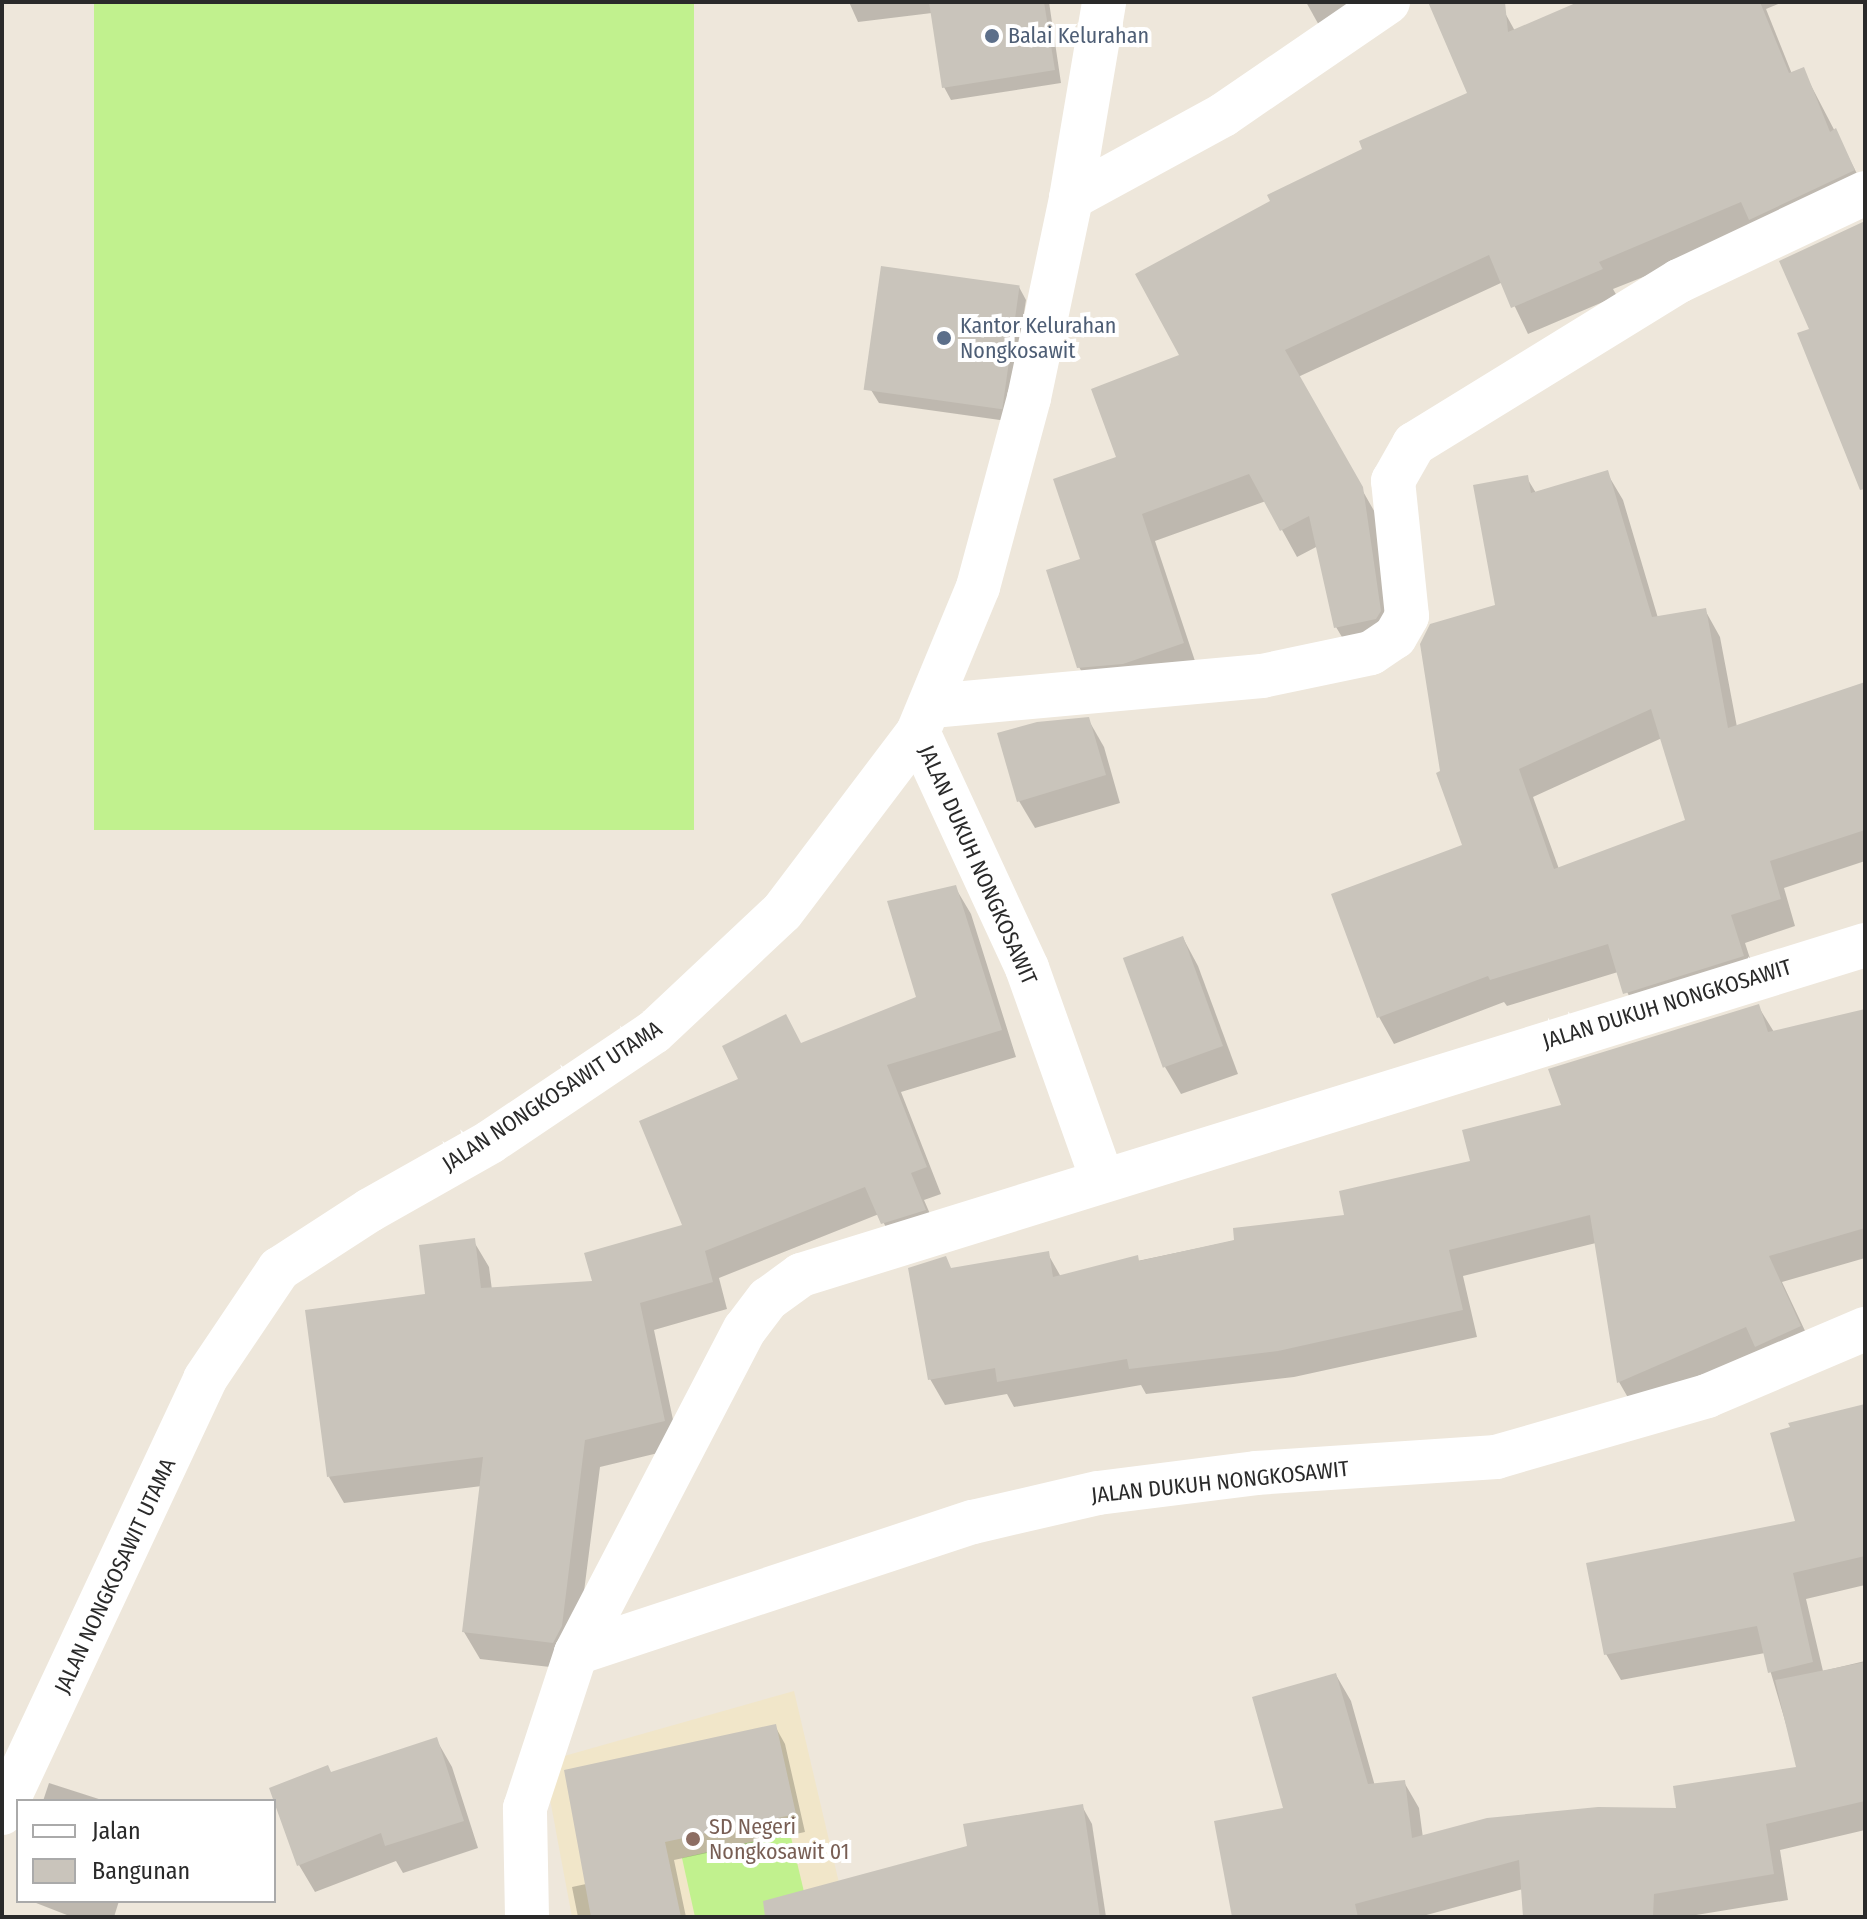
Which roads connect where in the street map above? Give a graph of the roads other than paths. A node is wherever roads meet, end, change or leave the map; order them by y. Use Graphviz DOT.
graph roads {
  1 [pos="1104,2"];
  2 [pos="1388,2"];
  3 [pos="1865,193"];
  4 [pos="1071,198"];
  5 [pos="925,719"];
  6 [pos="1865,945"];
  7 [pos="1102,1179"];
  8 [pos="1865,1329"];
  9 [pos="576,1653"];
  10 [pos="2,1813"];
  11 [pos="527,1917"];
  1 -- 4 [label="street, JALAN NONGKOSAWIT UTAMA"];
  2 -- 4 [label="street"];
  3 -- 5 [label="street"];
  4 -- 5 [label="street, JALAN NONGKOSAWIT UTAMA"];
  5 -- 7 [label="street, JALAN DUKUH NONGKOSAWIT"];
  5 -- 10 [label="street, JALAN NONGKOSAWIT UTAMA"];
  6 -- 7 [label="street, JALAN DUKUH NONGKOSAWIT"];
  7 -- 9 [label="street, JALAN DUKUH NONGKOSAWIT"];
  8 -- 9 [label="street, JALAN DUKUH NONGKOSAWIT"];
  9 -- 11 [label="street, JALAN DUKUH NONGKOSAWIT"];
}
